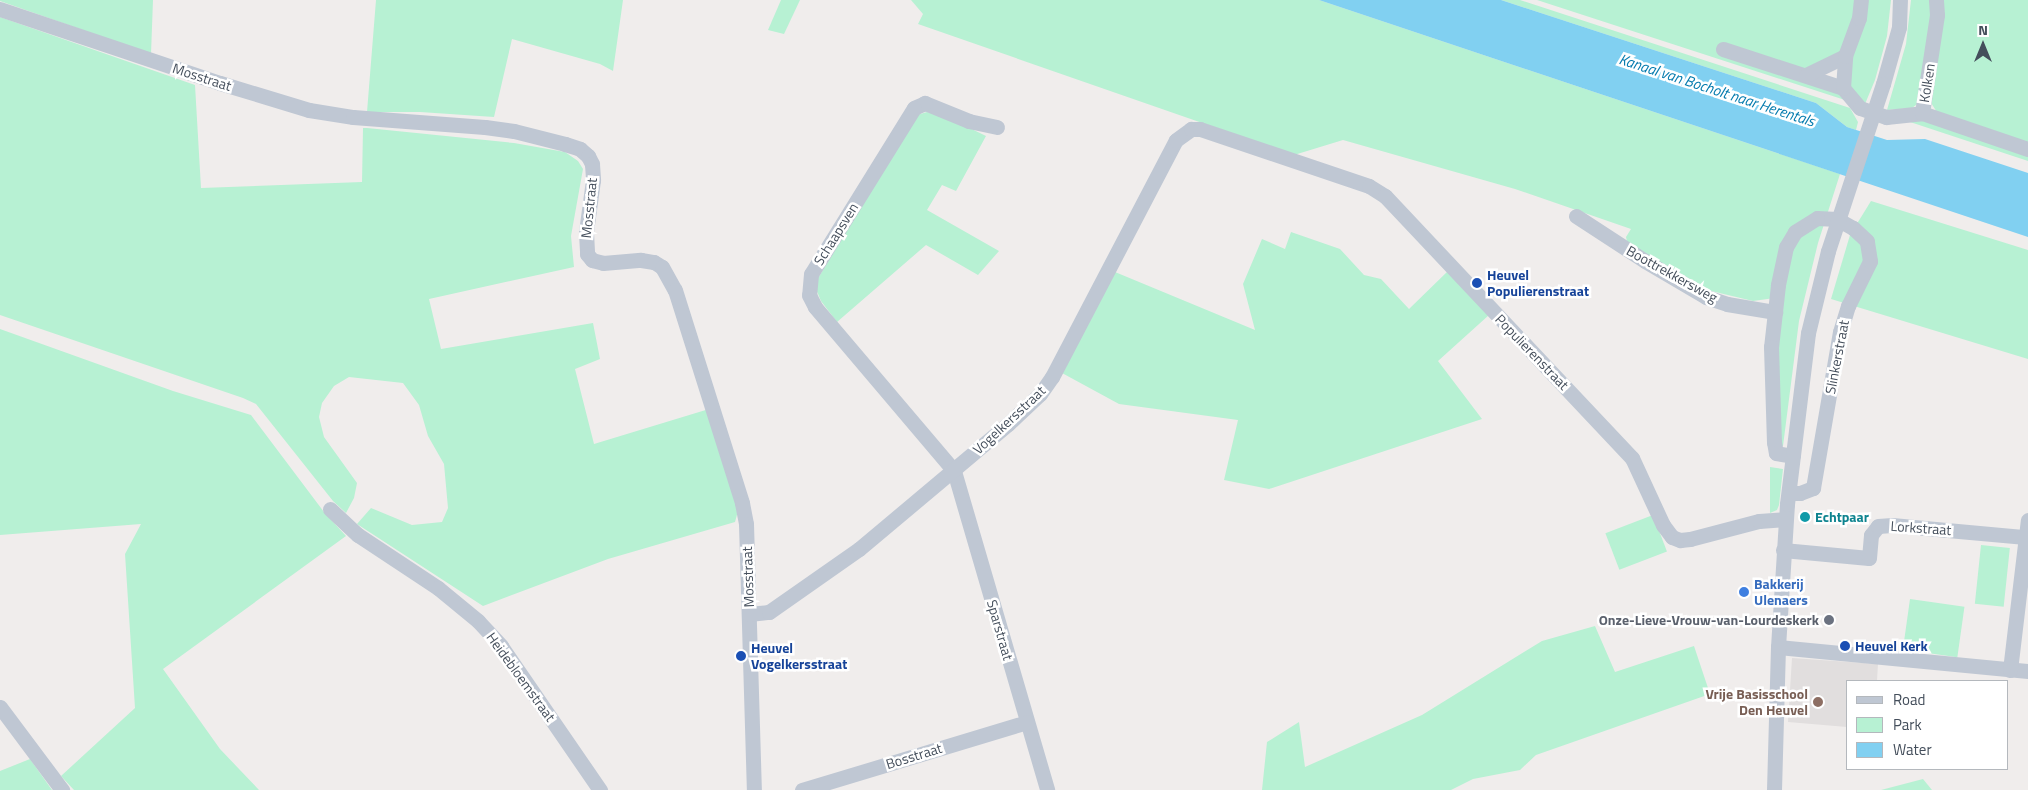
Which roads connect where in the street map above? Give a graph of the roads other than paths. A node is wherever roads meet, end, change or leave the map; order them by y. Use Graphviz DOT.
graph roads {
  1 [pos="1860,0"];
  2 [pos="1900,0"];
  3 [pos="1936,0"];
  4 [pos="0,9"];
  5 [pos="1723,49"];
  6 [pos="1845,56"];
  7 [pos="1806,75"];
  8 [pos="1843,88"];
  9 [pos="1922,113"];
  10 [pos="997,127"];
  11 [pos="1200,129"];
  12 [pos="2028,149"];
  13 [pos="1576,216"];
  14 [pos="1775,312"];
  15 [pos="1793,456"];
  16 [pos="954,471"];
  17 [pos="1789,492"];
  18 [pos="330,509"];
  19 [pos="1785,519"];
  20 [pos="2028,520"];
  21 [pos="2025,537"];
  22 [pos="1783,550"];
  23 [pos="749,614"];
  24 [pos="1778,647"];
  25 [pos="2010,670"];
  26 [pos="2028,671"];
  27 [pos="0,707"];
  28 [pos="1027,722"];
  29 [pos="62,790"];
  30 [pos="600,790"];
  31 [pos="754,790"];
  32 [pos="802,790"];
  33 [pos="1047,790"];
  34 [pos="1774,790"];
  1 -- 6 [label="street"];
  2 -- 15 [label="street, bridge"];
  3 -- 9 [label="street, Kolken"];
  4 -- 23 [label="street, Mosstraat"];
  5 -- 7 [label="street"];
  6 -- 7 [label="street"];
  6 -- 8 [label="street"];
  7 -- 8 [label="street"];
  8 -- 9 [label="street"];
  9 -- 12 [label="street, Kolken"];
  10 -- 16 [label="street, Schaapsven"];
  11 -- 16 [label="street, Vogelkersstraat"];
  11 -- 19 [label="street, Populierenstraat"];
  13 -- 14 [label="street, Boottrekkersweg"];
  14 -- 15 [label="street, Slinkerstraat"];
  14 -- 17 [label="street, Slinkerstraat"];
  15 -- 17 [label="street"];
  16 -- 23 [label="street, Vogelkersstraat"];
  16 -- 28 [label="street, Sparstraat"];
  17 -- 19 [label="street"];
  18 -- 30 [label="street, Heidebloemstraat"];
  19 -- 22 [label="street"];
  20 -- 21 [label="street"];
  21 -- 22 [label="street, Lorkstraat"];
  21 -- 25 [label="street"];
  22 -- 24 [label="street"];
  23 -- 31 [label="street, Mosstraat"];
  24 -- 25 [label="street"];
  24 -- 34 [label="street"];
  25 -- 26 [label="street"];
  27 -- 29 [label="street"];
  28 -- 32 [label="street, Bosstraat"];
  28 -- 33 [label="street, Sparstraat"];
}
